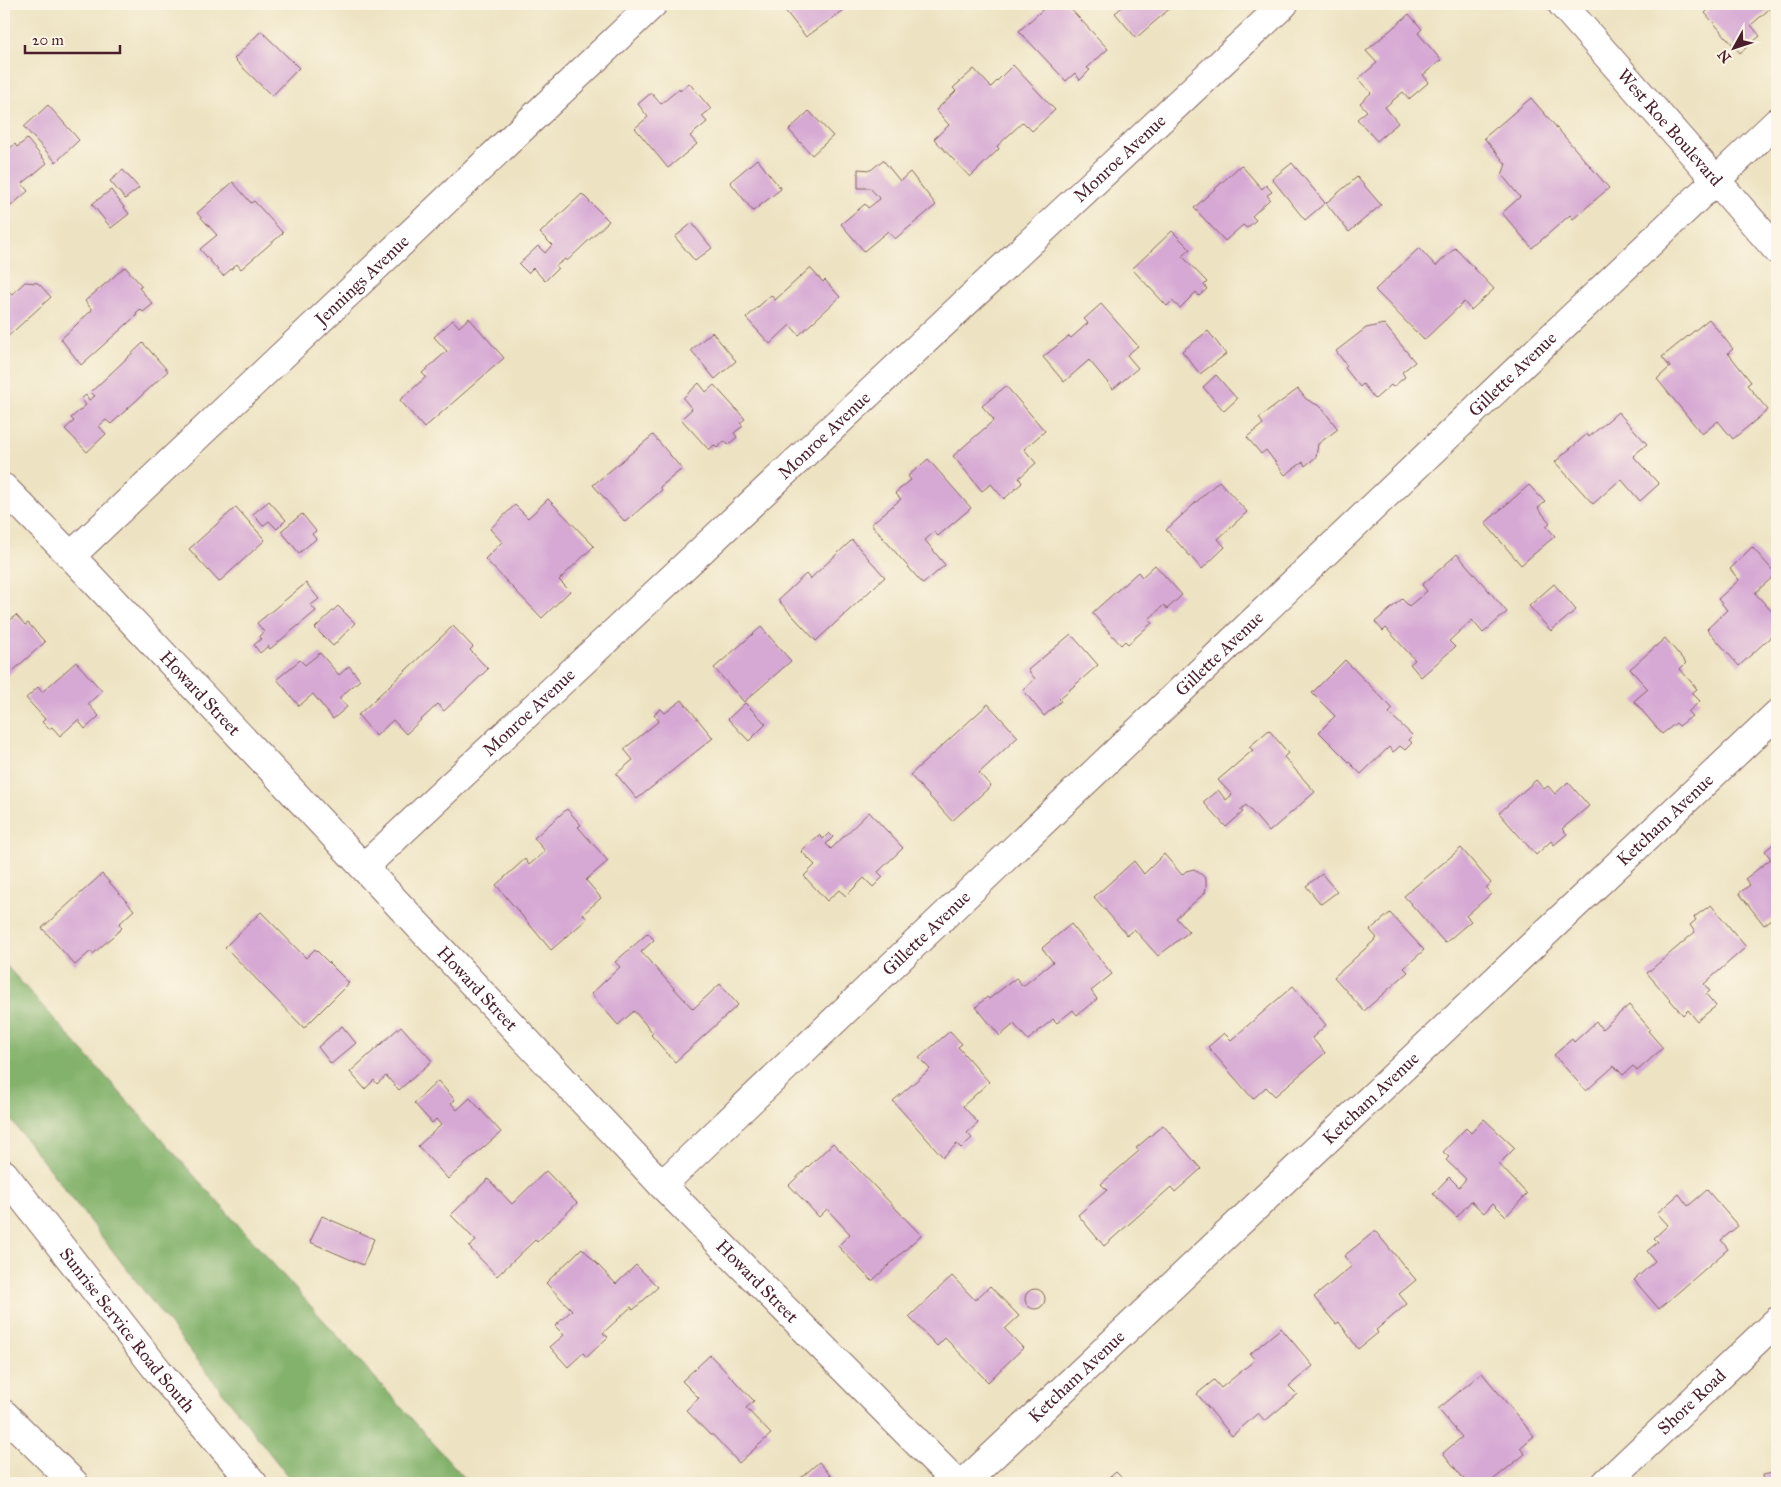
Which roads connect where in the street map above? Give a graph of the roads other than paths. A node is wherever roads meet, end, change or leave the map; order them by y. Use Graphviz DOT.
graph roads {
  1 [pos="653,4"];
  2 [pos="1284,4"];
  3 [pos="1562,4"];
  4 [pos="1777,122"];
  5 [pos="1716,181"];
  6 [pos="1777,250"];
  7 [pos="4,488"];
  8 [pos="71,556"];
  9 [pos="1777,714"];
  10 [pos="364,867"];
  11 [pos="4,1174"];
  12 [pos="662,1185"];
  13 [pos="1777,1321"];
  14 [pos="4,1414"];
  15 [pos="74,1483"];
  16 [pos="253,1483"];
  17 [pos="958,1483"];
  18 [pos="964,1483"];
  19 [pos="1606,1483"];
  1 -- 8 [label="main road, Jennings Avenue"];
  2 -- 10 [label="main road, Monroe Avenue"];
  3 -- 5 [label="main road, West Roe Boulevard"];
  4 -- 5 [label="main road, Gillette Avenue"];
  5 -- 6 [label="main road, West Roe Boulevard"];
  5 -- 12 [label="main road, Gillette Avenue"];
  7 -- 8 [label="main road, Howard Street"];
  8 -- 10 [label="main road, Howard Street"];
  9 -- 18 [label="main road, Ketcham Avenue"];
  10 -- 12 [label="main road, Howard Street"];
  11 -- 16 [label="main road, Sunrise Service Road South"];
  12 -- 17 [label="main road, Howard Street"];
  13 -- 19 [label="main road, Shore Road"];
  14 -- 15 [label="main road"];
}
